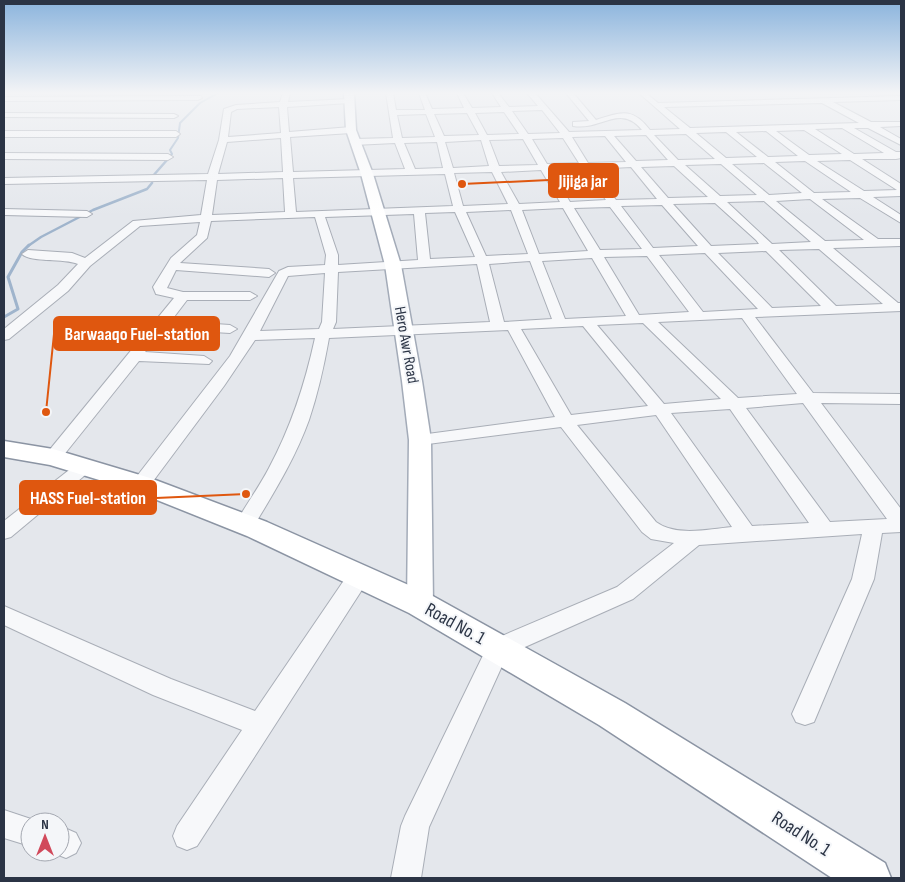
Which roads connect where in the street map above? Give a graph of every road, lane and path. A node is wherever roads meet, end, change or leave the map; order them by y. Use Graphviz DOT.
graph roads {
  1 [pos="12,134"];
  2 [pos="156,134"];
  3 [pos="225,134"];
  4 [pos="397,134"];
  5 [pos="439,134"];
  6 [pos="530,134"];
  7 [pos="566,134"];
  8 [pos="608,134"];
  9 [pos="650,134"];
  10 [pos="694,134"];
  11 [pos="734,134"];
  12 [pos="775,134"];
  13 [pos="816,134"];
  14 [pos="858,134"];
  15 [pos="886,134"];
  16 [pos="51,135"];
  17 [pos="284,135"];
  18 [pos="525,135"];
  19 [pos="353,136"];
  20 [pos="484,136"];
  21 [pos="440,138"];
  22 [pos="398,139"];
  23 [pos="224,140"];
  24 [pos="901,142"];
  25 [pos="21,156"];
  26 [pos="168,157"];
  27 [pos="899,157"];
  28 [pos="854,158"];
  29 [pos="808,159"];
  30 [pos="7,160"];
  31 [pos="768,160"];
  32 [pos="723,161"];
  33 [pos="678,163"];
  34 [pos="632,164"];
  35 [pos="585,166"];
  36 [pos="544,167"];
  37 [pos="495,169"];
  38 [pos="448,170"];
  39 [pos="411,172"];
  40 [pos="367,174"];
  41 [pos="288,176"];
  42 [pos="212,178"];
  43 [pos="4,182"];
  44 [pos="901,188"];
  45 [pos="901,193"];
  46 [pos="864,195"];
  47 [pos="813,197"];
  48 [pos="768,198"];
  49 [pos="717,201"];
  50 [pos="666,203"];
  51 [pos="614,204"];
  52 [pos="566,206"];
  53 [pos="516,208"];
  54 [pos="460,209"];
  55 [pos="419,211"];
  56 [pos="4,212"];
  57 [pos="379,212"];
  58 [pos="87,214"];
  59 [pos="319,214"];
  60 [pos="291,215"];
  61 [pos="207,218"];
  62 [pos="901,220"];
  63 [pos="874,242"];
  64 [pos="895,242"];
  65 [pos="819,244"];
  66 [pos="768,247"];
  67 [pos="710,250"];
  68 [pos="901,251"];
  69 [pos="652,253"];
  70 [pos="28,254"];
  71 [pos="597,254"];
  72 [pos="536,257"];
  73 [pos="482,260"];
  74 [pos="86,263"];
  75 [pos="424,264"];
  76 [pos="393,265"];
  77 [pos="174,266"];
  78 [pos="331,269"];
  79 [pos="269,273"];
  80 [pos="183,296"];
  81 [pos="250,296"];
  82 [pos="898,307"];
  83 [pos="832,309"];
  84 [pos="767,311"];
  85 [pos="745,313"];
  86 [pos="698,315"];
  87 [pos="640,318"];
  88 [pos="586,321"];
  89 [pos="560,323"];
  90 [pos="160,324"];
  91 [pos="505,325"];
  92 [pos="230,329"];
  93 [pos="403,332"];
  94 [pos="324,334"];
  95 [pos="4,336"];
  96 [pos="251,336"];
  97 [pos="133,356"];
  98 [pos="204,361"];
  99 [pos="807,398"];
  100 [pos="895,399"];
  101 [pos="734,403"];
  102 [pos="660,409"];
  103 [pos="901,413"];
  104 [pos="566,422"];
  105 [pos="420,440"];
  106 [pos="4,449"];
  107 [pos="53,458"];
  108 [pos="84,467"];
  109 [pos="141,484"];
  110 [pos="245,524"];
  111 [pos="901,524"];
  112 [pos="873,528"];
  113 [pos="825,530"];
  114 [pos="4,532"];
  115 [pos="747,533"];
  116 [pos="694,538"];
  117 [pos="360,576"];
  118 [pos="420,604"];
  119 [pos="4,615"];
  120 [pos="498,648"];
  121 [pos="805,714"];
  122 [pos="260,725"];
  123 [pos="4,824"];
  124 [pos="20,829"];
  125 [pos="188,836"];
  126 [pos="406,878"];
  127 [pos="870,878"];
  1 -- 16 [label="street"];
  2 -- 16 [label="street"];
  3 -- 23 [label="street"];
  4 -- 22 [label="street"];
  5 -- 21 [label="street"];
  6 -- 18 [label="street"];
  7 -- 35 [label="street"];
  8 -- 34 [label="street"];
  9 -- 33 [label="street"];
  10 -- 32 [label="street"];
  11 -- 31 [label="street"];
  12 -- 29 [label="street"];
  13 -- 28 [label="street"];
  14 -- 27 [label="street"];
  15 -- 24 [label="street"];
  16 -- 25 [label="street"];
  17 -- 19 [label="street"];
  17 -- 23 [label="street"];
  17 -- 41 [label="street"];
  18 -- 20 [label="street"];
  18 -- 36 [label="street"];
  19 -- 22 [label="street"];
  19 -- 40 [label="main road, Hero Awr Road"];
  20 -- 21 [label="street"];
  20 -- 37 [label="street"];
  21 -- 22 [label="street"];
  21 -- 38 [label="street"];
  22 -- 39 [label="street"];
  23 -- 42 [label="street"];
  25 -- 26 [label="street"];
  25 -- 30 [label="street"];
  27 -- 28 [label="street"];
  28 -- 29 [label="street"];
  28 -- 44 [label="street"];
  29 -- 31 [label="street"];
  29 -- 46 [label="street"];
  31 -- 32 [label="street"];
  31 -- 47 [label="street"];
  32 -- 33 [label="street"];
  32 -- 48 [label="street"];
  33 -- 34 [label="street"];
  33 -- 49 [label="street"];
  34 -- 35 [label="street"];
  34 -- 50 [label="street"];
  35 -- 36 [label="street"];
  35 -- 51 [label="street"];
  36 -- 37 [label="street"];
  36 -- 52 [label="street"];
  37 -- 38 [label="street"];
  37 -- 53 [label="street"];
  38 -- 39 [label="street"];
  38 -- 54 [label="street"];
  39 -- 40 [label="street"];
  40 -- 41 [label="street"];
  40 -- 57 [label="main road, Hero Awr Road"];
  41 -- 42 [label="street"];
  41 -- 60 [label="street"];
  42 -- 43 [label="street"];
  42 -- 61 [label="street"];
  45 -- 46 [label="street"];
  46 -- 47 [label="street"];
  46 -- 62 [label="street"];
  47 -- 48 [label="street"];
  47 -- 63 [label="street"];
  48 -- 49 [label="street"];
  48 -- 65 [label="street"];
  49 -- 50 [label="street"];
  49 -- 66 [label="street"];
  50 -- 51 [label="street"];
  50 -- 67 [label="street"];
  51 -- 52 [label="street"];
  51 -- 69 [label="street"];
  52 -- 53 [label="street"];
  52 -- 71 [label="street"];
  53 -- 54 [label="street"];
  53 -- 72 [label="street"];
  54 -- 55 [label="street"];
  54 -- 73 [label="street"];
  55 -- 57 [label="street"];
  55 -- 75 [label="street"];
  56 -- 58 [label="street"];
  57 -- 59 [label="street"];
  57 -- 76 [label="main road, Hero Awr Road"];
  59 -- 60 [label="street"];
  59 -- 78 [label="street"];
  60 -- 61 [label="street"];
  61 -- 74 [label="street"];
  61 -- 77 [label="street"];
  63 -- 64 [label="street"];
  63 -- 65 [label="street"];
  64 -- 68 [label="street"];
  65 -- 66 [label="street"];
  65 -- 82 [label="street"];
  66 -- 67 [label="street"];
  66 -- 83 [label="street"];
  67 -- 69 [label="street"];
  67 -- 84 [label="street"];
  69 -- 71 [label="street"];
  69 -- 86 [label="street"];
  70 -- 74 [label="street"];
  71 -- 72 [label="street"];
  71 -- 87 [label="street"];
  72 -- 73 [label="street"];
  72 -- 89 [label="street"];
  73 -- 75 [label="street"];
  73 -- 91 [label="street"];
  74 -- 95 [label="street"];
  75 -- 76 [label="street"];
  76 -- 78 [label="street"];
  76 -- 93 [label="main road, Hero Awr Road"];
  77 -- 79 [label="street"];
  77 -- 80 [label="street"];
  78 -- 94 [label="street"];
  78 -- 96 [label="street"];
  80 -- 81 [label="street"];
  80 -- 90 [label="street"];
  82 -- 83 [label="street"];
  83 -- 84 [label="street"];
  84 -- 85 [label="street"];
  85 -- 86 [label="street"];
  85 -- 99 [label="street"];
  86 -- 87 [label="street"];
  87 -- 88 [label="street"];
  87 -- 101 [label="street"];
  88 -- 89 [label="street"];
  88 -- 102 [label="street"];
  89 -- 91 [label="street"];
  90 -- 92 [label="street"];
  90 -- 97 [label="street"];
  91 -- 93 [label="street"];
  91 -- 104 [label="street"];
  93 -- 94 [label="street"];
  93 -- 105 [label="main road, Hero Awr Road"];
  94 -- 96 [label="street"];
  94 -- 110 [label="street"];
  96 -- 109 [label="street"];
  97 -- 98 [label="street"];
  97 -- 107 [label="street"];
  99 -- 100 [label="street"];
  99 -- 101 [label="street"];
  99 -- 111 [label="street"];
  100 -- 103 [label="street"];
  101 -- 102 [label="street"];
  101 -- 113 [label="street"];
  102 -- 104 [label="street"];
  102 -- 115 [label="street"];
  104 -- 105 [label="street"];
  104 -- 116 [label="street"];
  105 -- 118 [label="main road, Hero Awr Road"];
  106 -- 107 [label="highway, Road No. 1"];
  107 -- 108 [label="highway, Road No. 1"];
  108 -- 109 [label="highway, Road No. 1"];
  108 -- 114 [label="street"];
  109 -- 110 [label="highway, Road No. 1"];
  110 -- 117 [label="highway, Road No. 1"];
  111 -- 112 [label="street"];
  112 -- 113 [label="street"];
  112 -- 121 [label="street"];
  113 -- 115 [label="street"];
  115 -- 116 [label="street"];
  116 -- 120 [label="street"];
  117 -- 118 [label="highway, Road No. 1"];
  117 -- 122 [label="street"];
  118 -- 120 [label="highway, Road No. 1"];
  119 -- 122 [label="street"];
  120 -- 126 [label="street"];
  120 -- 127 [label="highway, Road No. 1"];
  122 -- 125 [label="street"];
  123 -- 124 [label="street"];
}
